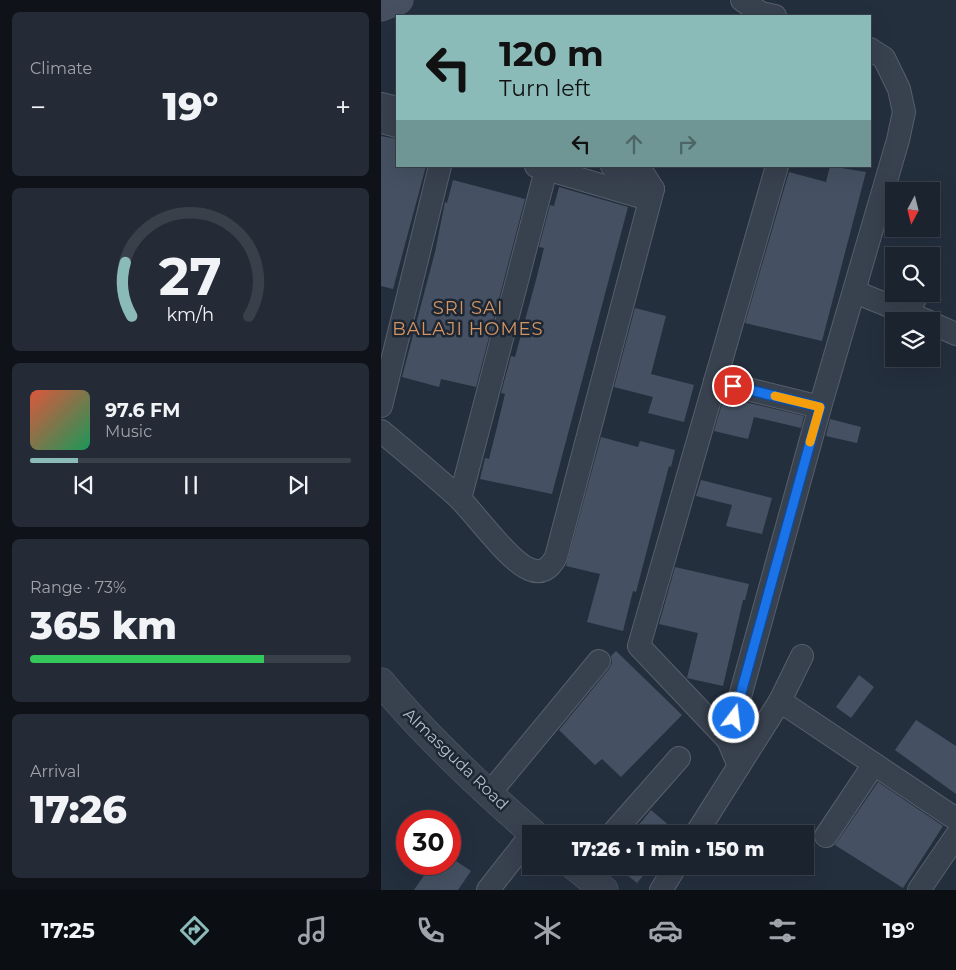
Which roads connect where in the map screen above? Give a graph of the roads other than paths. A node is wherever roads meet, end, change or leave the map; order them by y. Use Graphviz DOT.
graph roads {
  1 [pos="399,0"];
  2 [pos="742,0"];
  3 [pos="381,7"];
  4 [pos="768,15"];
  5 [pos="871,50"];
  6 [pos="381,104"];
  7 [pos="396,108"];
  8 [pos="381,122"];
  9 [pos="396,126"];
  10 [pos="439,167"];
  11 [pos="543,167"];
  12 [pos="616,167"];
  13 [pos="777,167"];
  14 [pos="653,189"];
  15 [pos="855,292"];
  16 [pos="918,309"];
  17 [pos="940,327"];
  18 [pos="956,334"];
  19 [pos="715,381"];
  20 [pos="381,406"];
  21 [pos="820,407"];
  22 [pos="381,431"];
  23 [pos="460,499"];
  24 [pos="803,656"];
  25 [pos="599,661"];
  26 [pos="381,682"];
  27 [pos="780,701"];
  28 [pos="728,740"];
  29 [pos="679,758"];
  30 [pos="874,764"];
  31 [pos="739,766"];
  32 [pos="489,794"];
  33 [pos="956,819"];
  34 [pos="523,825"];
  35 [pos="620,825"];
  36 [pos="702,825"];
  37 [pos="826,836"];
  38 [pos="956,836"];
  39 [pos="522,848"];
  40 [pos="587,875"];
  41 [pos="670,875"];
  42 [pos="488,890"];
  43 [pos="604,890"];
  44 [pos="661,890"];
  45 [pos="919,890"];
  1 -- 3 [label="main road"];
  2 -- 4 [label="street"];
  5 -- 15 [label="street"];
  6 -- 7 [label="street"];
  8 -- 9 [label="street"];
  10 -- 20 [label="street"];
  11 -- 14 [label="street"];
  11 -- 23 [label="street"];
  12 -- 14 [label="street"];
  13 -- 19 [label="street"];
  14 -- 23 [label="street"];
  15 -- 16 [label="street"];
  15 -- 21 [label="street"];
  17 -- 18 [label="street"];
  19 -- 21 [label="street"];
  19 -- 28 [label="street"];
  21 -- 28 [label="street"];
  22 -- 23 [label="street"];
  24 -- 27 [label="street"];
  25 -- 32 [label="street"];
  26 -- 32 [label="street, Almasguda Road"];
  27 -- 30 [label="street"];
  27 -- 31 [label="street"];
  28 -- 31 [label="street"];
  29 -- 35 [label="street"];
  30 -- 33 [label="street"];
  30 -- 37 [label="street"];
  31 -- 36 [label="street"];
  32 -- 34 [label="street, Almasguda Road"];
  38 -- 45 [label="street"];
  39 -- 42 [label="street"];
  40 -- 43 [label="street"];
  41 -- 44 [label="street"];
}
